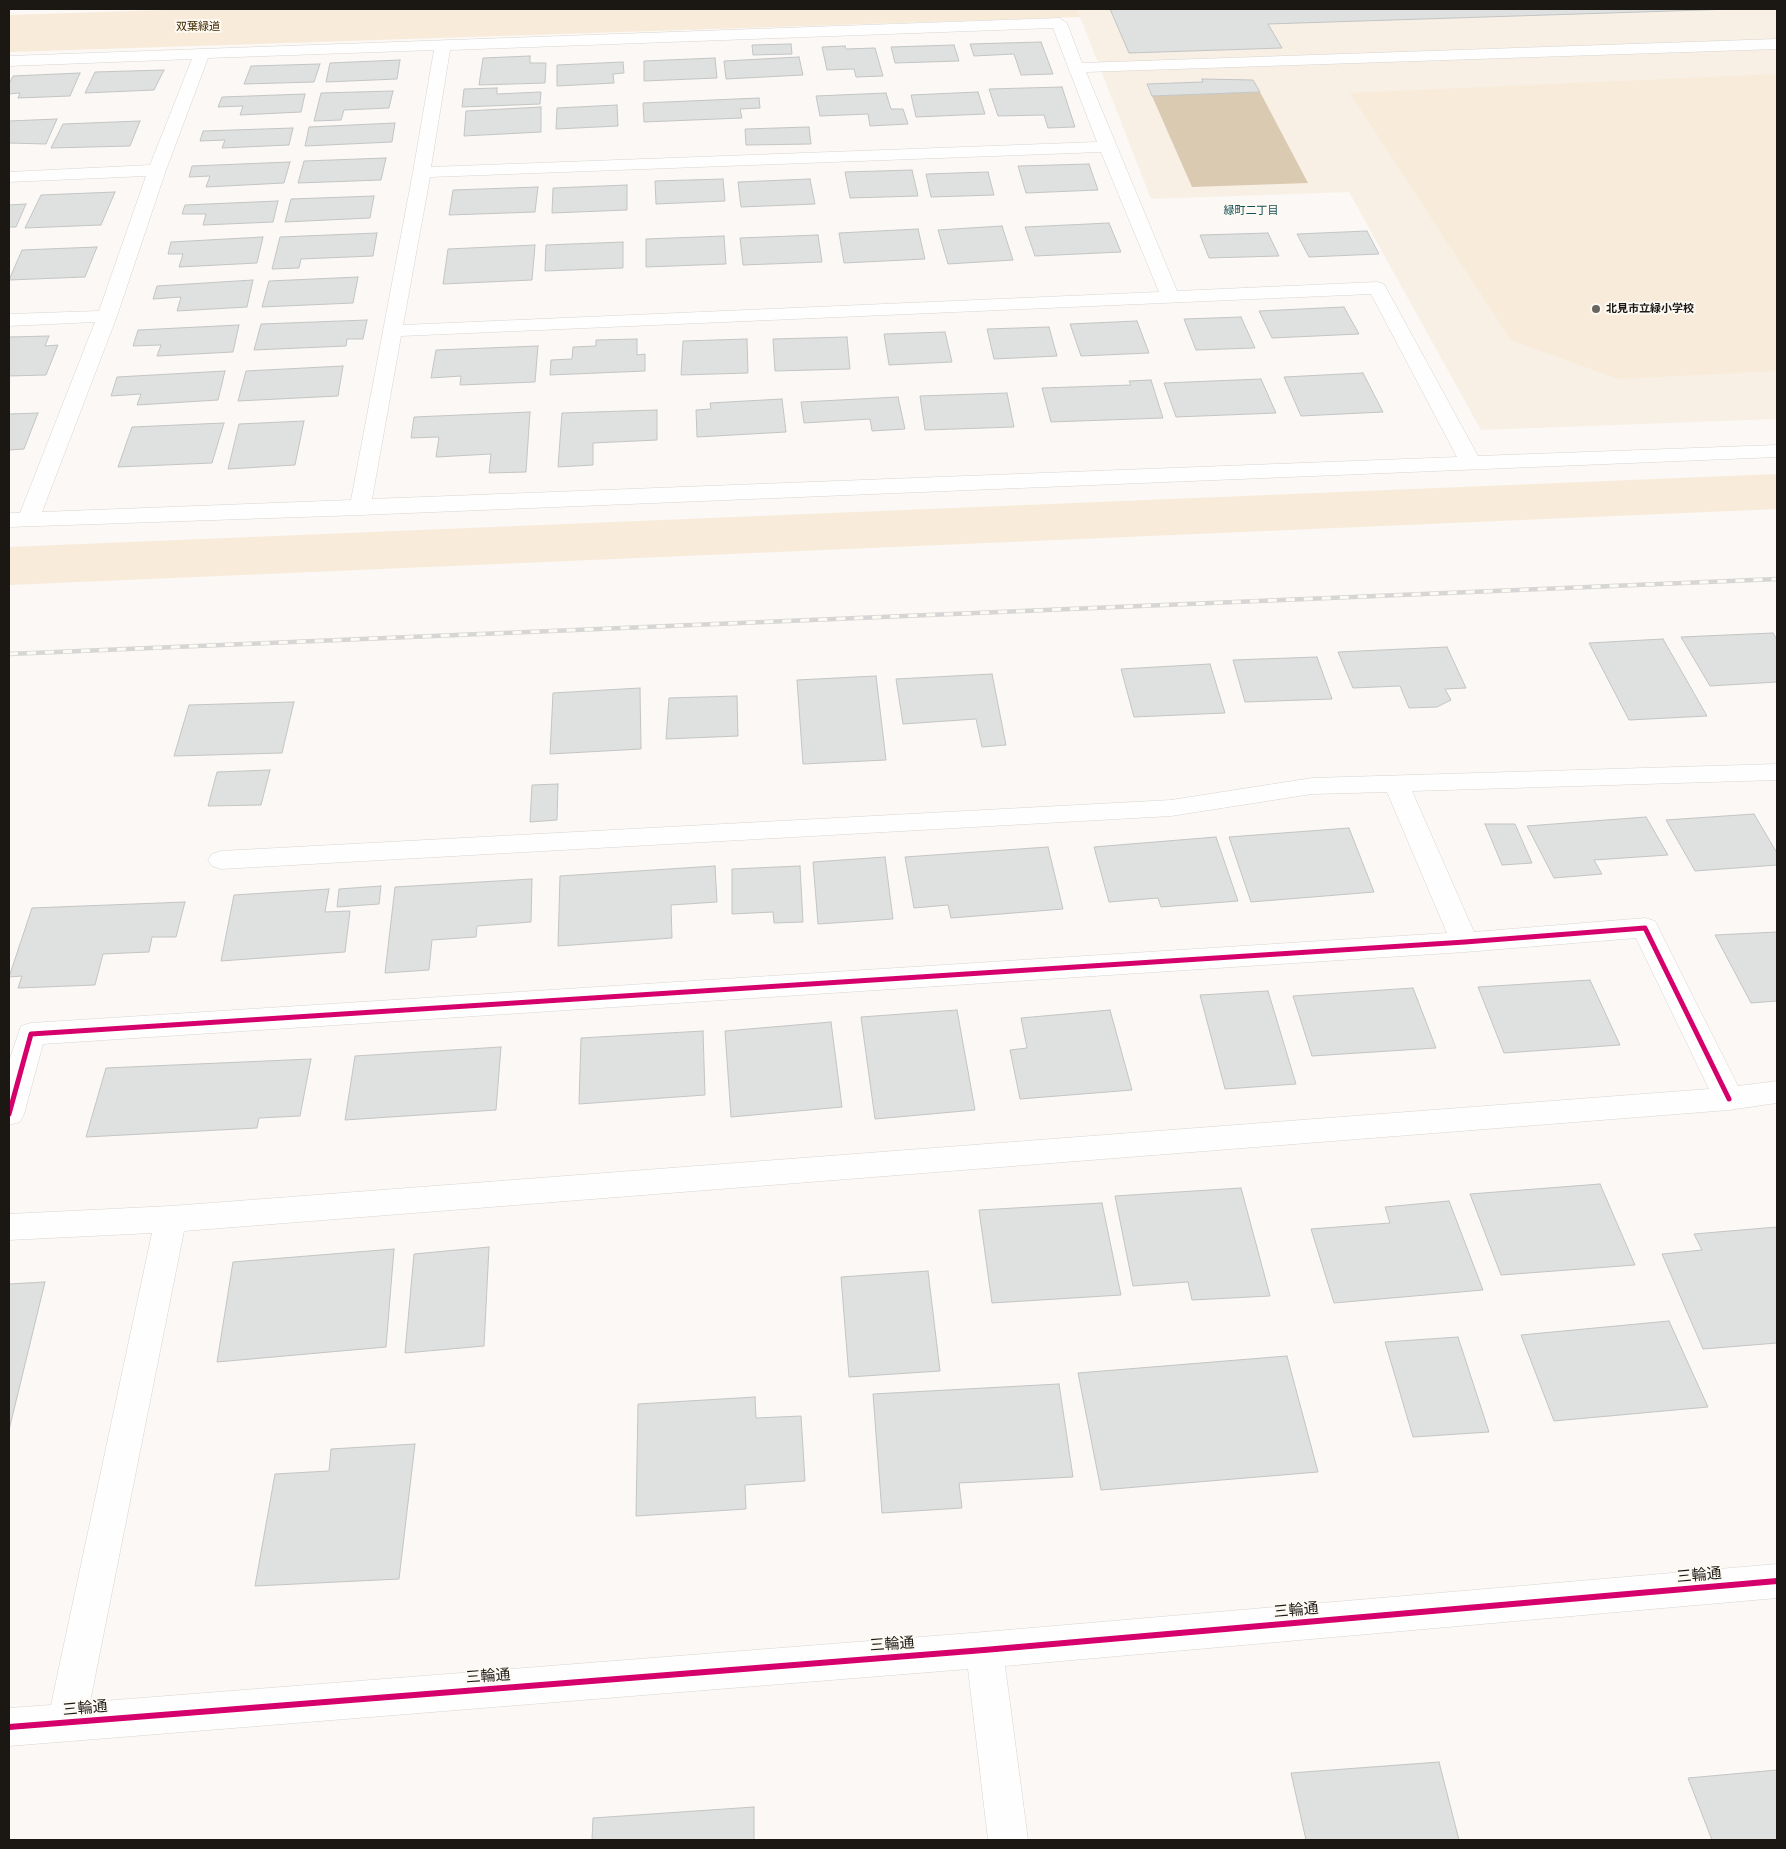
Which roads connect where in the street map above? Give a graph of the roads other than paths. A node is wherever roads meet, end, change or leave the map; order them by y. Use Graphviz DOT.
graph roads {
  1 [pos="443,44"];
  2 [pos="1777,44"];
  3 [pos="202,54"];
  4 [pos="9,60"];
  5 [pos="1078,68"];
  6 [pos="1107,147"];
  7 [pos="158,170"];
  8 [pos="422,172"];
  9 [pos="9,177"];
  10 [pos="1170,296"];
  11 [pos="107,316"];
  12 [pos="9,320"];
  13 [pos="392,331"];
  14 [pos="1777,451"];
  15 [pos="1471,463"];
  16 [pos="360,508"];
  17 [pos="19,520"];
  18 [pos="1777,772"];
  19 [pos="1396,783"];
  20 [pos="221,860"];
  21 [pos="1465,942"];
  22 [pos="1777,1092"];
  23 [pos="1730,1099"];
  24 [pos="9,1114"];
  25 [pos="171,1219"];
  26 [pos="9,1227"];
  27 [pos="1777,1581"];
  28 [pos="984,1650"];
  29 [pos="68,1722"];
  30 [pos="9,1727"];
  31 [pos="1008,1840"];
  1 -- 3 [label="street"];
  1 -- 5 [label="street"];
  1 -- 8 [label="street"];
  2 -- 5 [label="street"];
  3 -- 4 [label="street"];
  3 -- 7 [label="street"];
  5 -- 6 [label="street"];
  6 -- 8 [label="street"];
  6 -- 10 [label="street"];
  7 -- 9 [label="street"];
  7 -- 11 [label="street"];
  8 -- 13 [label="street"];
  10 -- 13 [label="street"];
  10 -- 15 [label="street"];
  11 -- 12 [label="street"];
  11 -- 17 [label="street"];
  13 -- 16 [label="street"];
  14 -- 15 [label="street"];
  15 -- 16 [label="street"];
  16 -- 17 [label="street"];
  18 -- 19 [label="street"];
  19 -- 20 [label="street"];
  19 -- 21 [label="street"];
  21 -- 23 [label="street"];
  21 -- 24 [label="street"];
  22 -- 23 [label="street"];
  23 -- 25 [label="street"];
  25 -- 26 [label="street"];
  25 -- 29 [label="street"];
  27 -- 28 [label="street, 三輪通"];
  28 -- 29 [label="street, 三輪通"];
  28 -- 31 [label="street"];
  29 -- 30 [label="street, 三輪通"];
}
